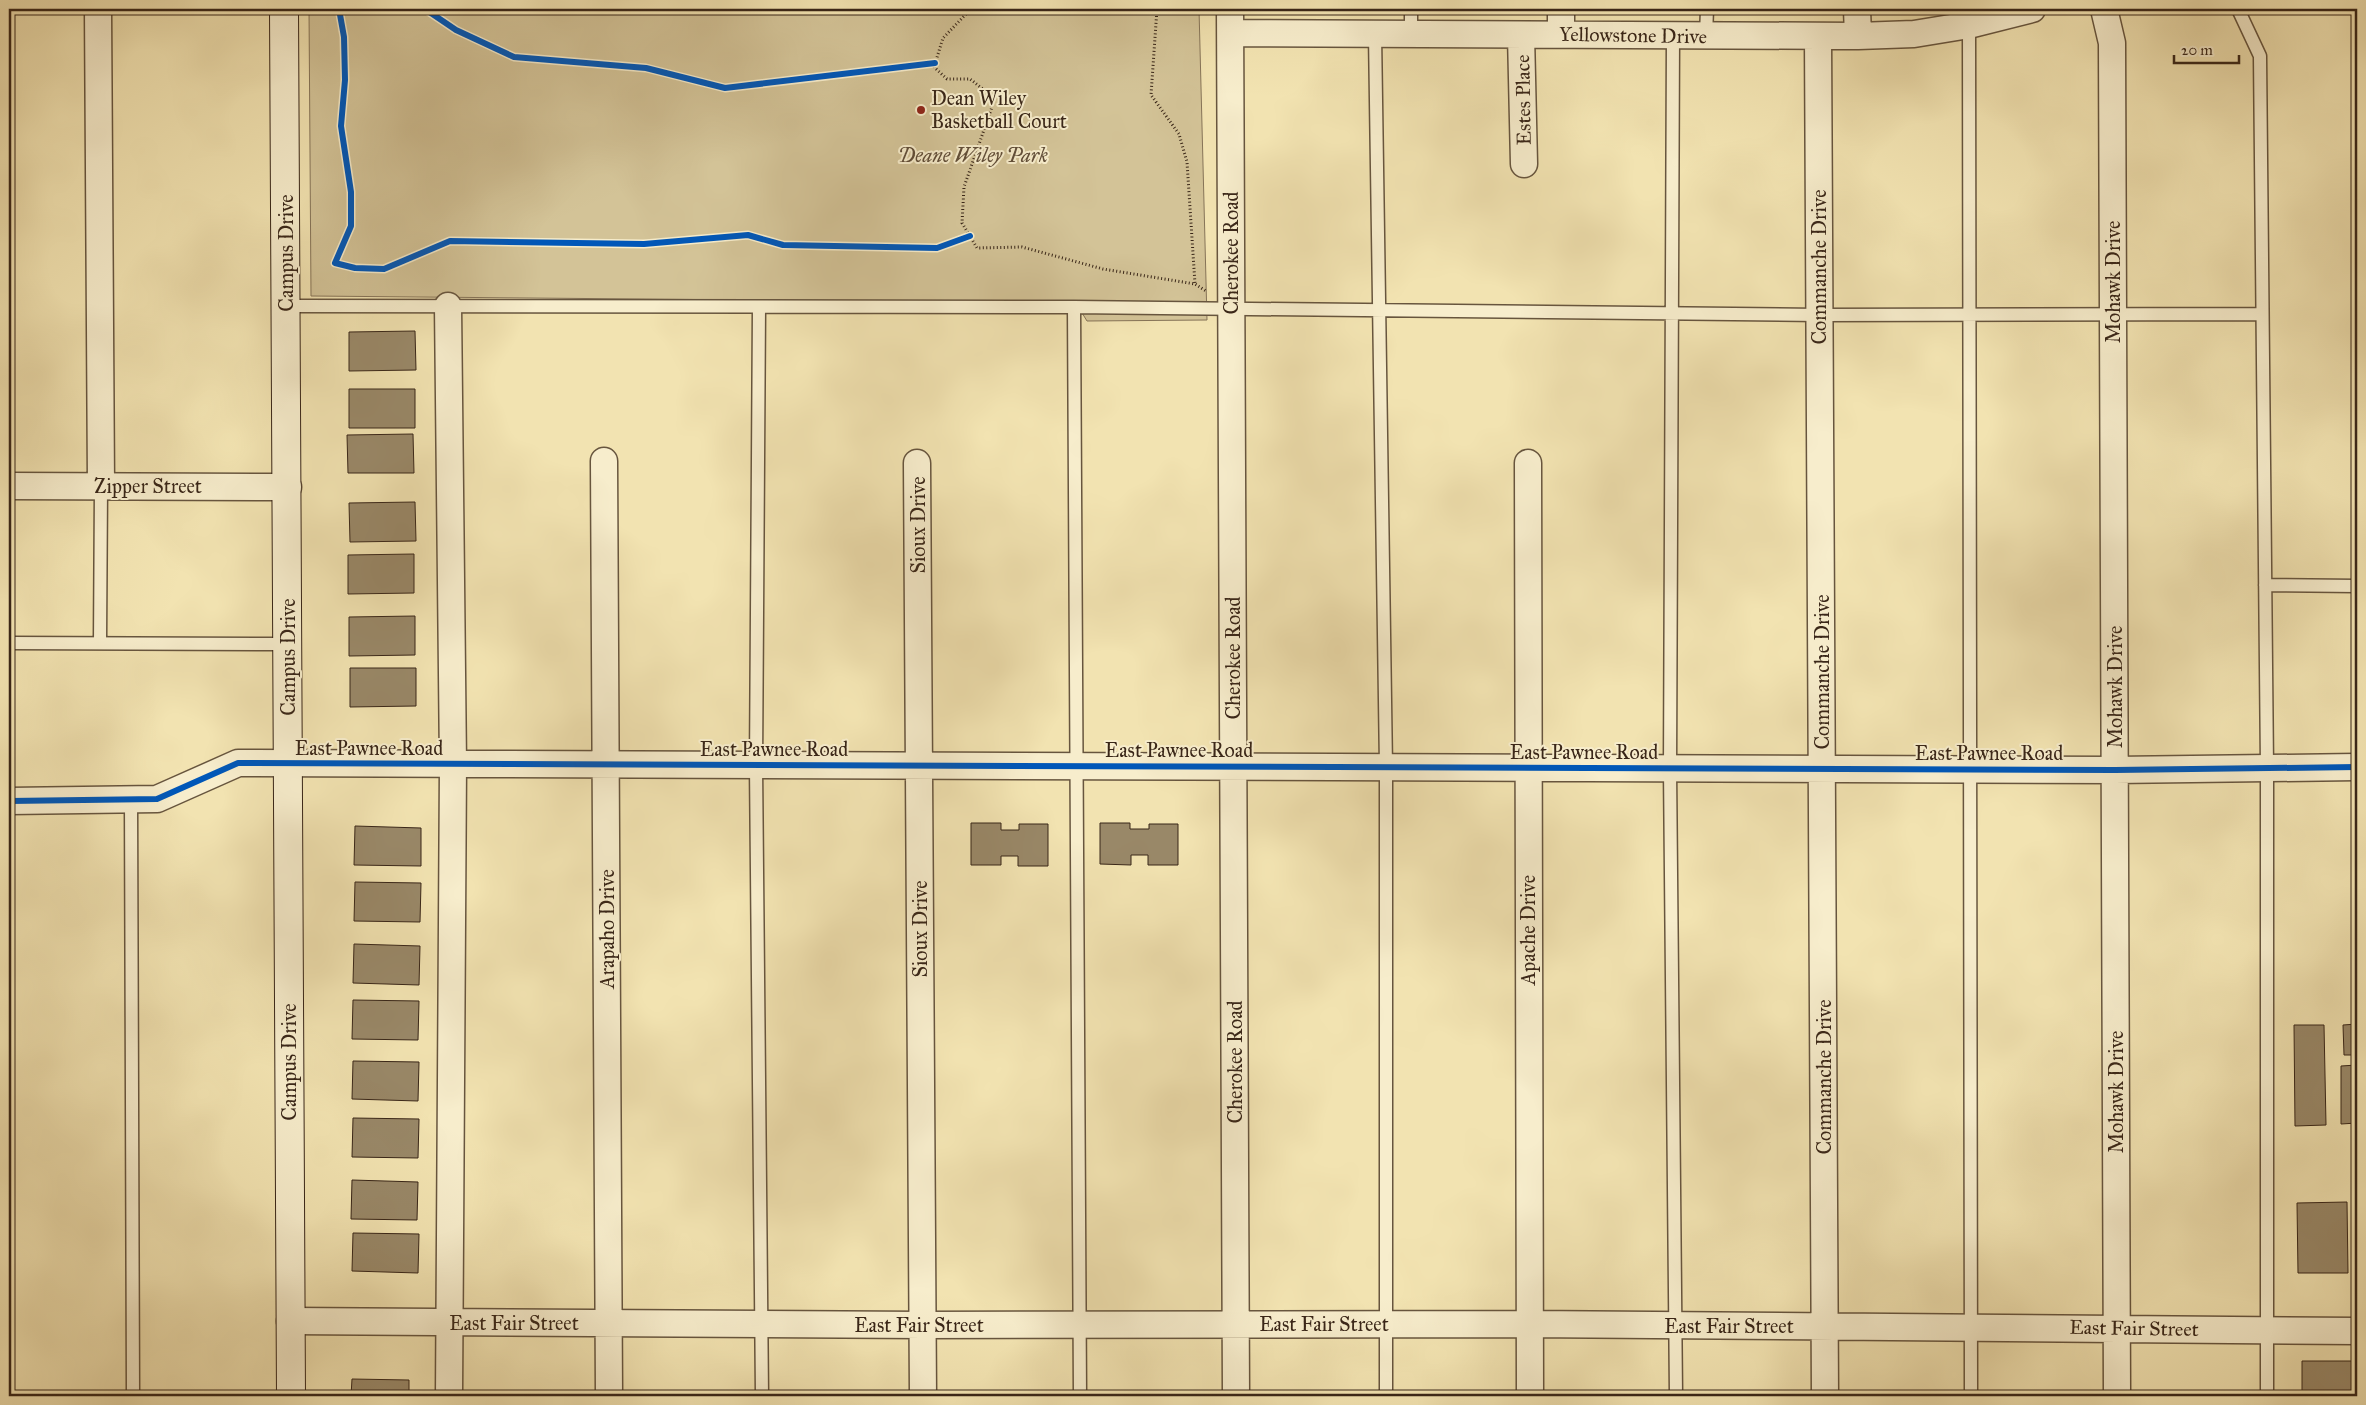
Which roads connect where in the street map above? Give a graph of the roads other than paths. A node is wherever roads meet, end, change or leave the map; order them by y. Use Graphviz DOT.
graph roads {
  1 [pos="98,9"];
  2 [pos="284,9"];
  3 [pos="1411,9"];
  4 [pos="1561,9"];
  5 [pos="1707,9"];
  6 [pos="1858,9"];
  7 [pos="2032,9"];
  8 [pos="2104,9"];
  9 [pos="2238,9"];
  10 [pos="2001,13"];
  11 [pos="1231,21"];
  12 [pos="1970,25"];
  13 [pos="1374,34"];
  14 [pos="1411,34"];
  15 [pos="1561,34"];
  16 [pos="1521,35"];
  17 [pos="1673,35"];
  18 [pos="1706,36"];
  19 [pos="1858,36"];
  20 [pos="1818,37"];
  21 [pos="1524,164"];
  22 [pos="286,306"];
  23 [pos="448,306"];
  24 [pos="759,307"];
  25 [pos="1074,307"];
  26 [pos="1232,308"];
  27 [pos="1379,310"];
  28 [pos="1672,314"];
  29 [pos="2113,314"];
  30 [pos="2262,314"];
  31 [pos="1819,315"];
  32 [pos="1970,315"];
  33 [pos="604,461"];
  34 [pos="917,463"];
  35 [pos="1528,464"];
  36 [pos="9,486"];
  37 [pos="100,486"];
  38 [pos="288,487"];
  39 [pos="2265,585"];
  40 [pos="2357,586"];
  41 [pos="9,643"];
  42 [pos="100,643"];
  43 [pos="288,644"];
  44 [pos="288,764"];
  45 [pos="453,764"];
  46 [pos="606,766"];
  47 [pos="756,766"];
  48 [pos="919,766"];
  49 [pos="1076,766"];
  50 [pos="1233,766"];
  51 [pos="1386,767"];
  52 [pos="2357,767"];
  53 [pos="1527,768"];
  54 [pos="1670,768"];
  55 [pos="2267,768"];
  56 [pos="1822,769"];
  57 [pos="1970,769"];
  58 [pos="2115,770"];
  59 [pos="131,798"];
  60 [pos="9,801"];
  61 [pos="290,1321"];
  62 [pos="449,1322"];
  63 [pos="609,1323"];
  64 [pos="762,1324"];
  65 [pos="1080,1324"];
  66 [pos="1236,1324"];
  67 [pos="1386,1324"];
  68 [pos="1529,1324"];
  69 [pos="923,1325"];
  70 [pos="1675,1325"];
  71 [pos="1825,1326"];
  72 [pos="1971,1327"];
  73 [pos="2117,1328"];
  74 [pos="2267,1330"];
  75 [pos="2357,1331"];
  76 [pos="133,1396"];
  77 [pos="291,1396"];
  78 [pos="449,1396"];
  79 [pos="609,1396"];
  80 [pos="762,1396"];
  81 [pos="923,1396"];
  82 [pos="1080,1396"];
  83 [pos="1236,1396"];
  84 [pos="1386,1396"];
  85 [pos="1530,1396"];
  86 [pos="1676,1396"];
  87 [pos="1825,1396"];
  88 [pos="1971,1396"];
  89 [pos="2117,1396"];
  90 [pos="2267,1396"];
  1 -- 37 [label="street"];
  2 -- 22 [label="main road, Campus Drive"];
  3 -- 14 [label="lane"];
  4 -- 15 [label="street"];
  5 -- 18 [label="lane"];
  6 -- 19 [label="street"];
  7 -- 10 [label="street, Yellowstone Drive"];
  8 -- 29 [label="street, Mohawk Drive"];
  9 -- 30 [label="lane"];
  10 -- 12 [label="street, Yellowstone Drive"];
  11 -- 13 [label="street, Yellowstone Drive"];
  11 -- 26 [label="street, Cherokee Road"];
  12 -- 19 [label="street, Yellowstone Drive"];
  12 -- 32 [label="lane"];
  13 -- 14 [label="street, Yellowstone Drive"];
  13 -- 27 [label="lane"];
  14 -- 16 [label="street, Yellowstone Drive"];
  15 -- 16 [label="street, Yellowstone Drive"];
  15 -- 17 [label="street, Yellowstone Drive"];
  16 -- 21 [label="street, Estes Place"];
  17 -- 18 [label="street, Yellowstone Drive"];
  17 -- 28 [label="lane"];
  18 -- 20 [label="street, Yellowstone Drive"];
  19 -- 20 [label="street, Yellowstone Drive"];
  20 -- 31 [label="street, Commanche Drive"];
  22 -- 23 [label="lane"];
  22 -- 38 [label="main road, Campus Drive"];
  23 -- 24 [label="lane"];
  23 -- 45 [label="street"];
  24 -- 25 [label="lane"];
  24 -- 47 [label="lane"];
  25 -- 26 [label="lane"];
  25 -- 49 [label="lane"];
  26 -- 27 [label="lane"];
  26 -- 50 [label="street, Cherokee Road"];
  27 -- 28 [label="lane"];
  27 -- 51 [label="lane"];
  28 -- 31 [label="lane"];
  28 -- 54 [label="lane"];
  29 -- 30 [label="lane"];
  29 -- 32 [label="lane"];
  29 -- 58 [label="street, Mohawk Drive"];
  30 -- 39 [label="lane"];
  31 -- 32 [label="lane"];
  31 -- 56 [label="street, Commanche Drive"];
  32 -- 57 [label="lane"];
  33 -- 46 [label="street, Arapaho Drive"];
  34 -- 48 [label="street, Sioux Drive"];
  35 -- 53 [label="street, Apache Drive"];
  36 -- 37 [label="street, Zipper Street"];
  37 -- 38 [label="street, Zipper Street"];
  37 -- 42 [label="lane"];
  38 -- 43 [label="main road, Campus Drive"];
  39 -- 40 [label="lane"];
  39 -- 55 [label="lane"];
  41 -- 42 [label="lane"];
  42 -- 43 [label="lane"];
  43 -- 44 [label="main road, Campus Drive"];
  44 -- 45 [label="street, East Pawnee Road"];
  44 -- 59 [label="street, East Pawnee Road"];
  44 -- 61 [label="main road, Campus Drive"];
  45 -- 46 [label="street, East Pawnee Road"];
  45 -- 62 [label="street"];
  46 -- 47 [label="street, East Pawnee Road"];
  46 -- 63 [label="street, Arapaho Drive"];
  47 -- 48 [label="street, East Pawnee Road"];
  47 -- 64 [label="lane"];
  48 -- 49 [label="street, East Pawnee Road"];
  48 -- 69 [label="street, Sioux Drive"];
  49 -- 50 [label="street, East Pawnee Road"];
  49 -- 65 [label="lane"];
  50 -- 51 [label="street, East Pawnee Road"];
  50 -- 66 [label="street, Cherokee Road"];
  51 -- 53 [label="street, East Pawnee Road"];
  51 -- 67 [label="lane"];
  52 -- 55 [label="street, East Pawnee Road"];
  53 -- 54 [label="street, East Pawnee Road"];
  53 -- 68 [label="street, Apache Drive"];
  54 -- 56 [label="street, East Pawnee Road"];
  54 -- 70 [label="lane"];
  55 -- 58 [label="street, East Pawnee Road"];
  55 -- 74 [label="lane"];
  56 -- 57 [label="street, East Pawnee Road"];
  56 -- 71 [label="street, Commanche Drive"];
  57 -- 58 [label="street, East Pawnee Road"];
  57 -- 72 [label="lane"];
  58 -- 73 [label="street, Mohawk Drive"];
  59 -- 60 [label="street, East Pawnee Road"];
  59 -- 76 [label="lane"];
  61 -- 62 [label="street, East Fair Street"];
  61 -- 77 [label="main road, Campus Drive"];
  62 -- 63 [label="street, East Fair Street"];
  62 -- 78 [label="street"];
  63 -- 64 [label="street, East Fair Street"];
  63 -- 79 [label="street, Arapaho Drive"];
  64 -- 69 [label="street, East Fair Street"];
  64 -- 80 [label="lane"];
  65 -- 66 [label="street, East Fair Street"];
  65 -- 69 [label="street, East Fair Street"];
  65 -- 82 [label="lane"];
  66 -- 67 [label="street, East Fair Street"];
  66 -- 83 [label="street, Cherokee Road"];
  67 -- 68 [label="street, East Fair Street"];
  67 -- 84 [label="lane"];
  68 -- 70 [label="street, East Fair Street"];
  68 -- 85 [label="street, Apache Drive"];
  69 -- 81 [label="street, Sioux Drive"];
  70 -- 71 [label="street, East Fair Street"];
  70 -- 86 [label="lane"];
  71 -- 72 [label="street, East Fair Street"];
  71 -- 87 [label="street, Commanche Drive"];
  72 -- 73 [label="street, East Fair Street"];
  72 -- 88 [label="lane"];
  73 -- 74 [label="street, East Fair Street"];
  73 -- 89 [label="street, Mohawk Drive"];
  74 -- 75 [label="street, East Fair Street"];
  74 -- 90 [label="lane"];
}
